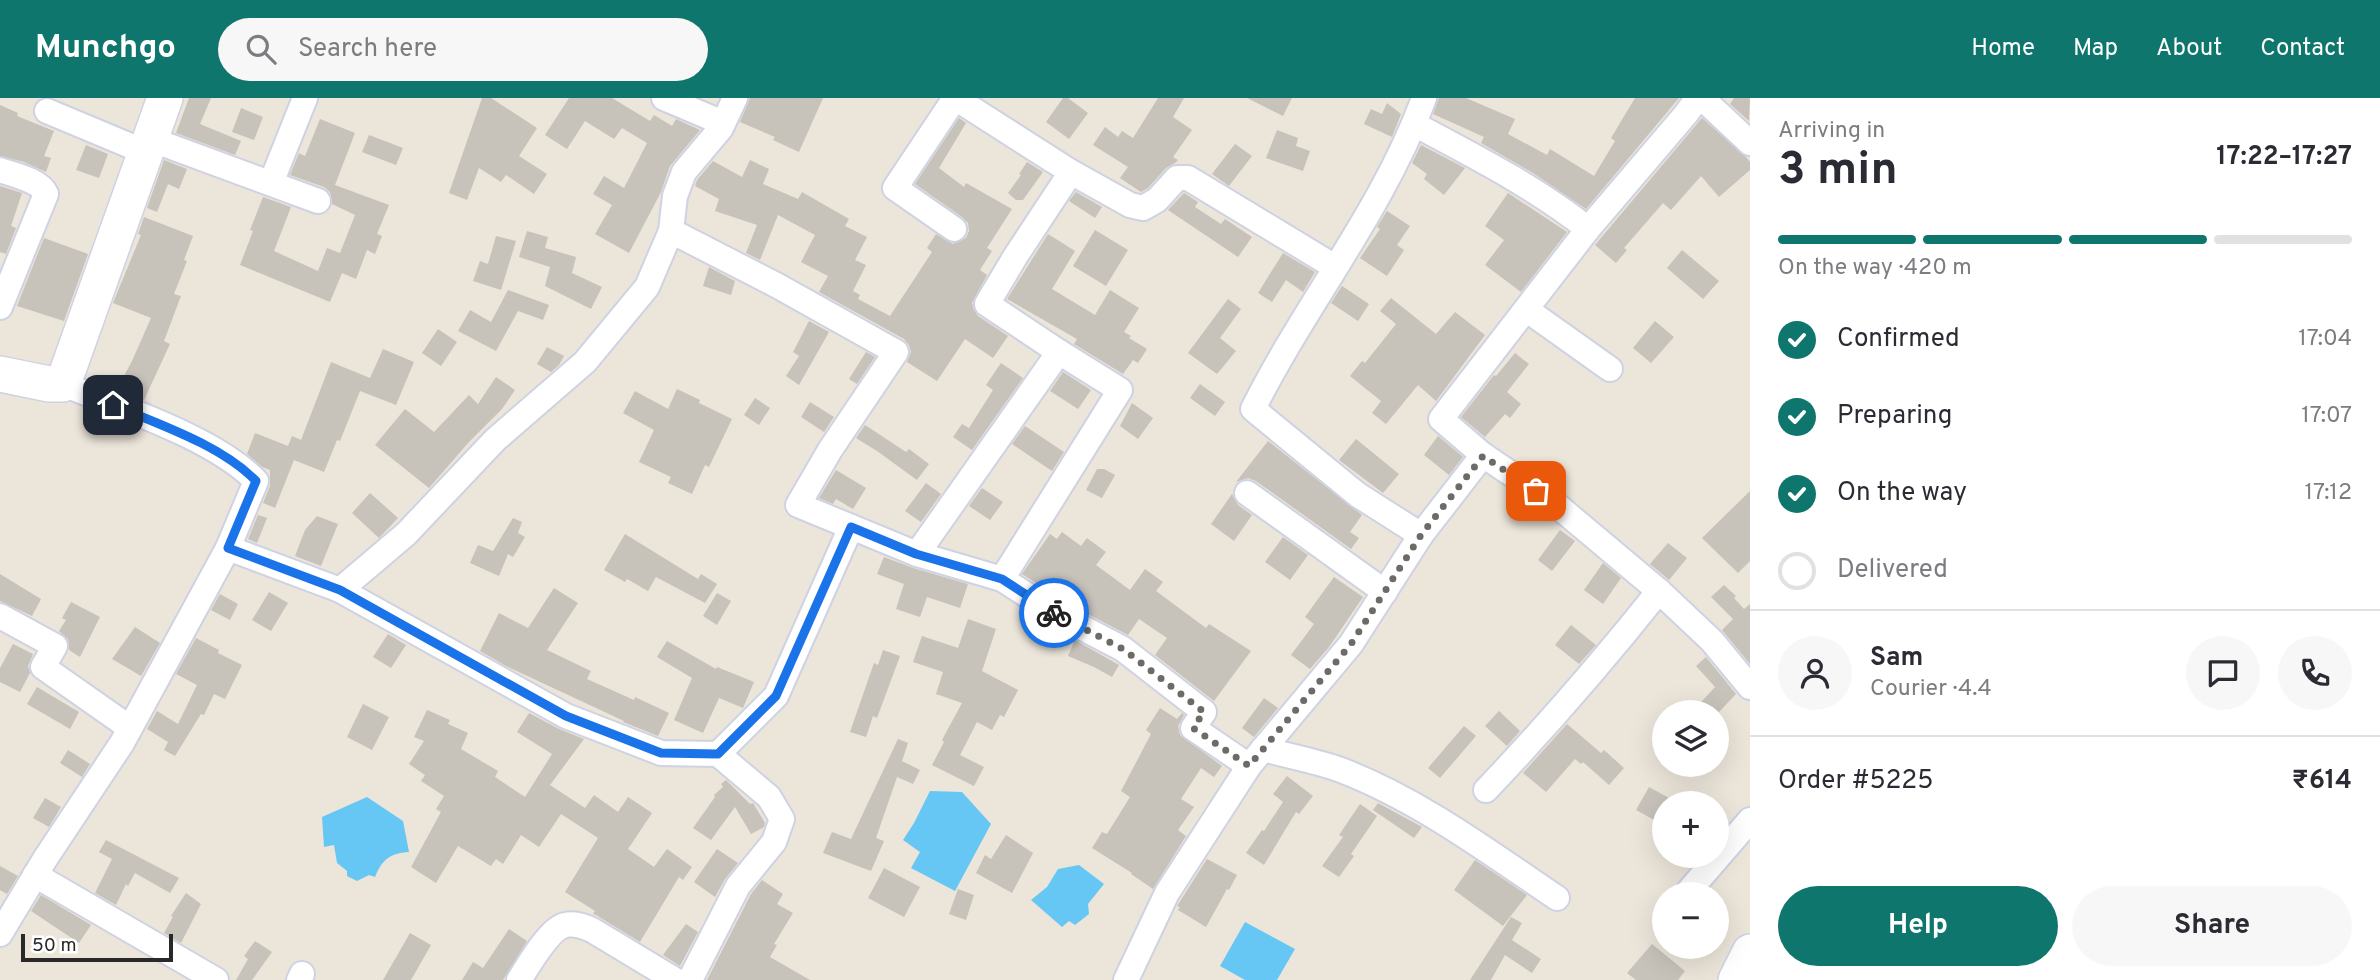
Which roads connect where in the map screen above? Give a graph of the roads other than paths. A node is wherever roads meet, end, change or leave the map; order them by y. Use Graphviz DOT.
graph roads {
  1 [pos="165,98"];
  2 [pos="305,98"];
  3 [pos="664,98"];
  4 [pos="735,98"];
  5 [pos="955,98"];
  6 [pos="1424,98"];
  7 [pos="1700,98"];
  8 [pos="47,111"];
  9 [pos="723,123"];
  10 [pos="1414,124"];
  11 [pos="1750,143"];
  12 [pos="148,145"];
  13 [pos="0,170"];
  14 [pos="1071,172"];
  15 [pos="271,183"];
  16 [pos="318,201"];
  17 [pos="954,229"];
  18 [pos="1588,229"];
  19 [pos="671,231"];
  20 [pos="1335,267"];
  21 [pos="0,307"];
  22 [pos="1527,310"];
  23 [pos="1059,352"];
  24 [pos="1610,369"];
  25 [pos="0,374"];
  26 [pos="63,384"];
  27 [pos="1483,456"];
  28 [pos="1247,493"];
  29 [pos="851,527"];
  30 [pos="1421,535"];
  31 [pos="228,548"];
  32 [pos="916,554"];
  33 [pos="1002,579"];
  34 [pos="340,590"];
  35 [pos="1659,591"];
  36 [pos="1385,592"];
  37 [pos="0,616"];
  38 [pos="1750,687"];
  39 [pos="130,729"];
  40 [pos="718,754"];
  41 [pos="1256,758"];
  42 [pos="1486,790"];
  43 [pos="1750,820"];
  44 [pos="35,875"];
  45 [pos="1697,882"];
  46 [pos="1557,898"];
  47 [pos="0,934"];
  48 [pos="1750,952"];
  49 [pos="216,980"];
  50 [pos="519,980"];
  51 [pos="675,980"];
  52 [pos="690,980"];
  53 [pos="1126,980"];
  54 [pos="1736,980"];
  1 -- 12 [label="street"];
  2 -- 15 [label="street"];
  3 -- 9 [label="street"];
  4 -- 9 [label="street"];
  5 -- 14 [label="street"];
  5 -- 17 [label="street"];
  6 -- 10 [label="street"];
  7 -- 11 [label="street"];
  7 -- 18 [label="street"];
  8 -- 12 [label="street"];
  9 -- 19 [label="street"];
  10 -- 18 [label="street"];
  10 -- 20 [label="street"];
  12 -- 15 [label="street"];
  12 -- 26 [label="street"];
  13 -- 21 [label="street"];
  14 -- 20 [label="street"];
  14 -- 23 [label="street"];
  15 -- 16 [label="street"];
  18 -- 22 [label="street"];
  19 -- 29 [label="street"];
  19 -- 34 [label="street"];
  20 -- 30 [label="street"];
  22 -- 24 [label="street"];
  22 -- 27 [label="street"];
  23 -- 32 [label="street"];
  23 -- 33 [label="street"];
  25 -- 26 [label="street"];
  26 -- 31 [label="street"];
  27 -- 30 [label="street"];
  27 -- 35 [label="street"];
  28 -- 36 [label="street"];
  29 -- 32 [label="street"];
  29 -- 40 [label="street"];
  30 -- 36 [label="street"];
  31 -- 34 [label="street"];
  31 -- 39 [label="street"];
  32 -- 33 [label="street"];
  33 -- 41 [label="street"];
  34 -- 40 [label="street"];
  35 -- 38 [label="street"];
  35 -- 42 [label="street"];
  36 -- 41 [label="street"];
  37 -- 39 [label="street"];
  39 -- 44 [label="street"];
  40 -- 52 [label="street"];
  41 -- 46 [label="street"];
  41 -- 53 [label="street"];
  43 -- 45 [label="street"];
  44 -- 47 [label="street"];
  44 -- 49 [label="street"];
  48 -- 54 [label="street"];
  50 -- 51 [label="street"];
}
